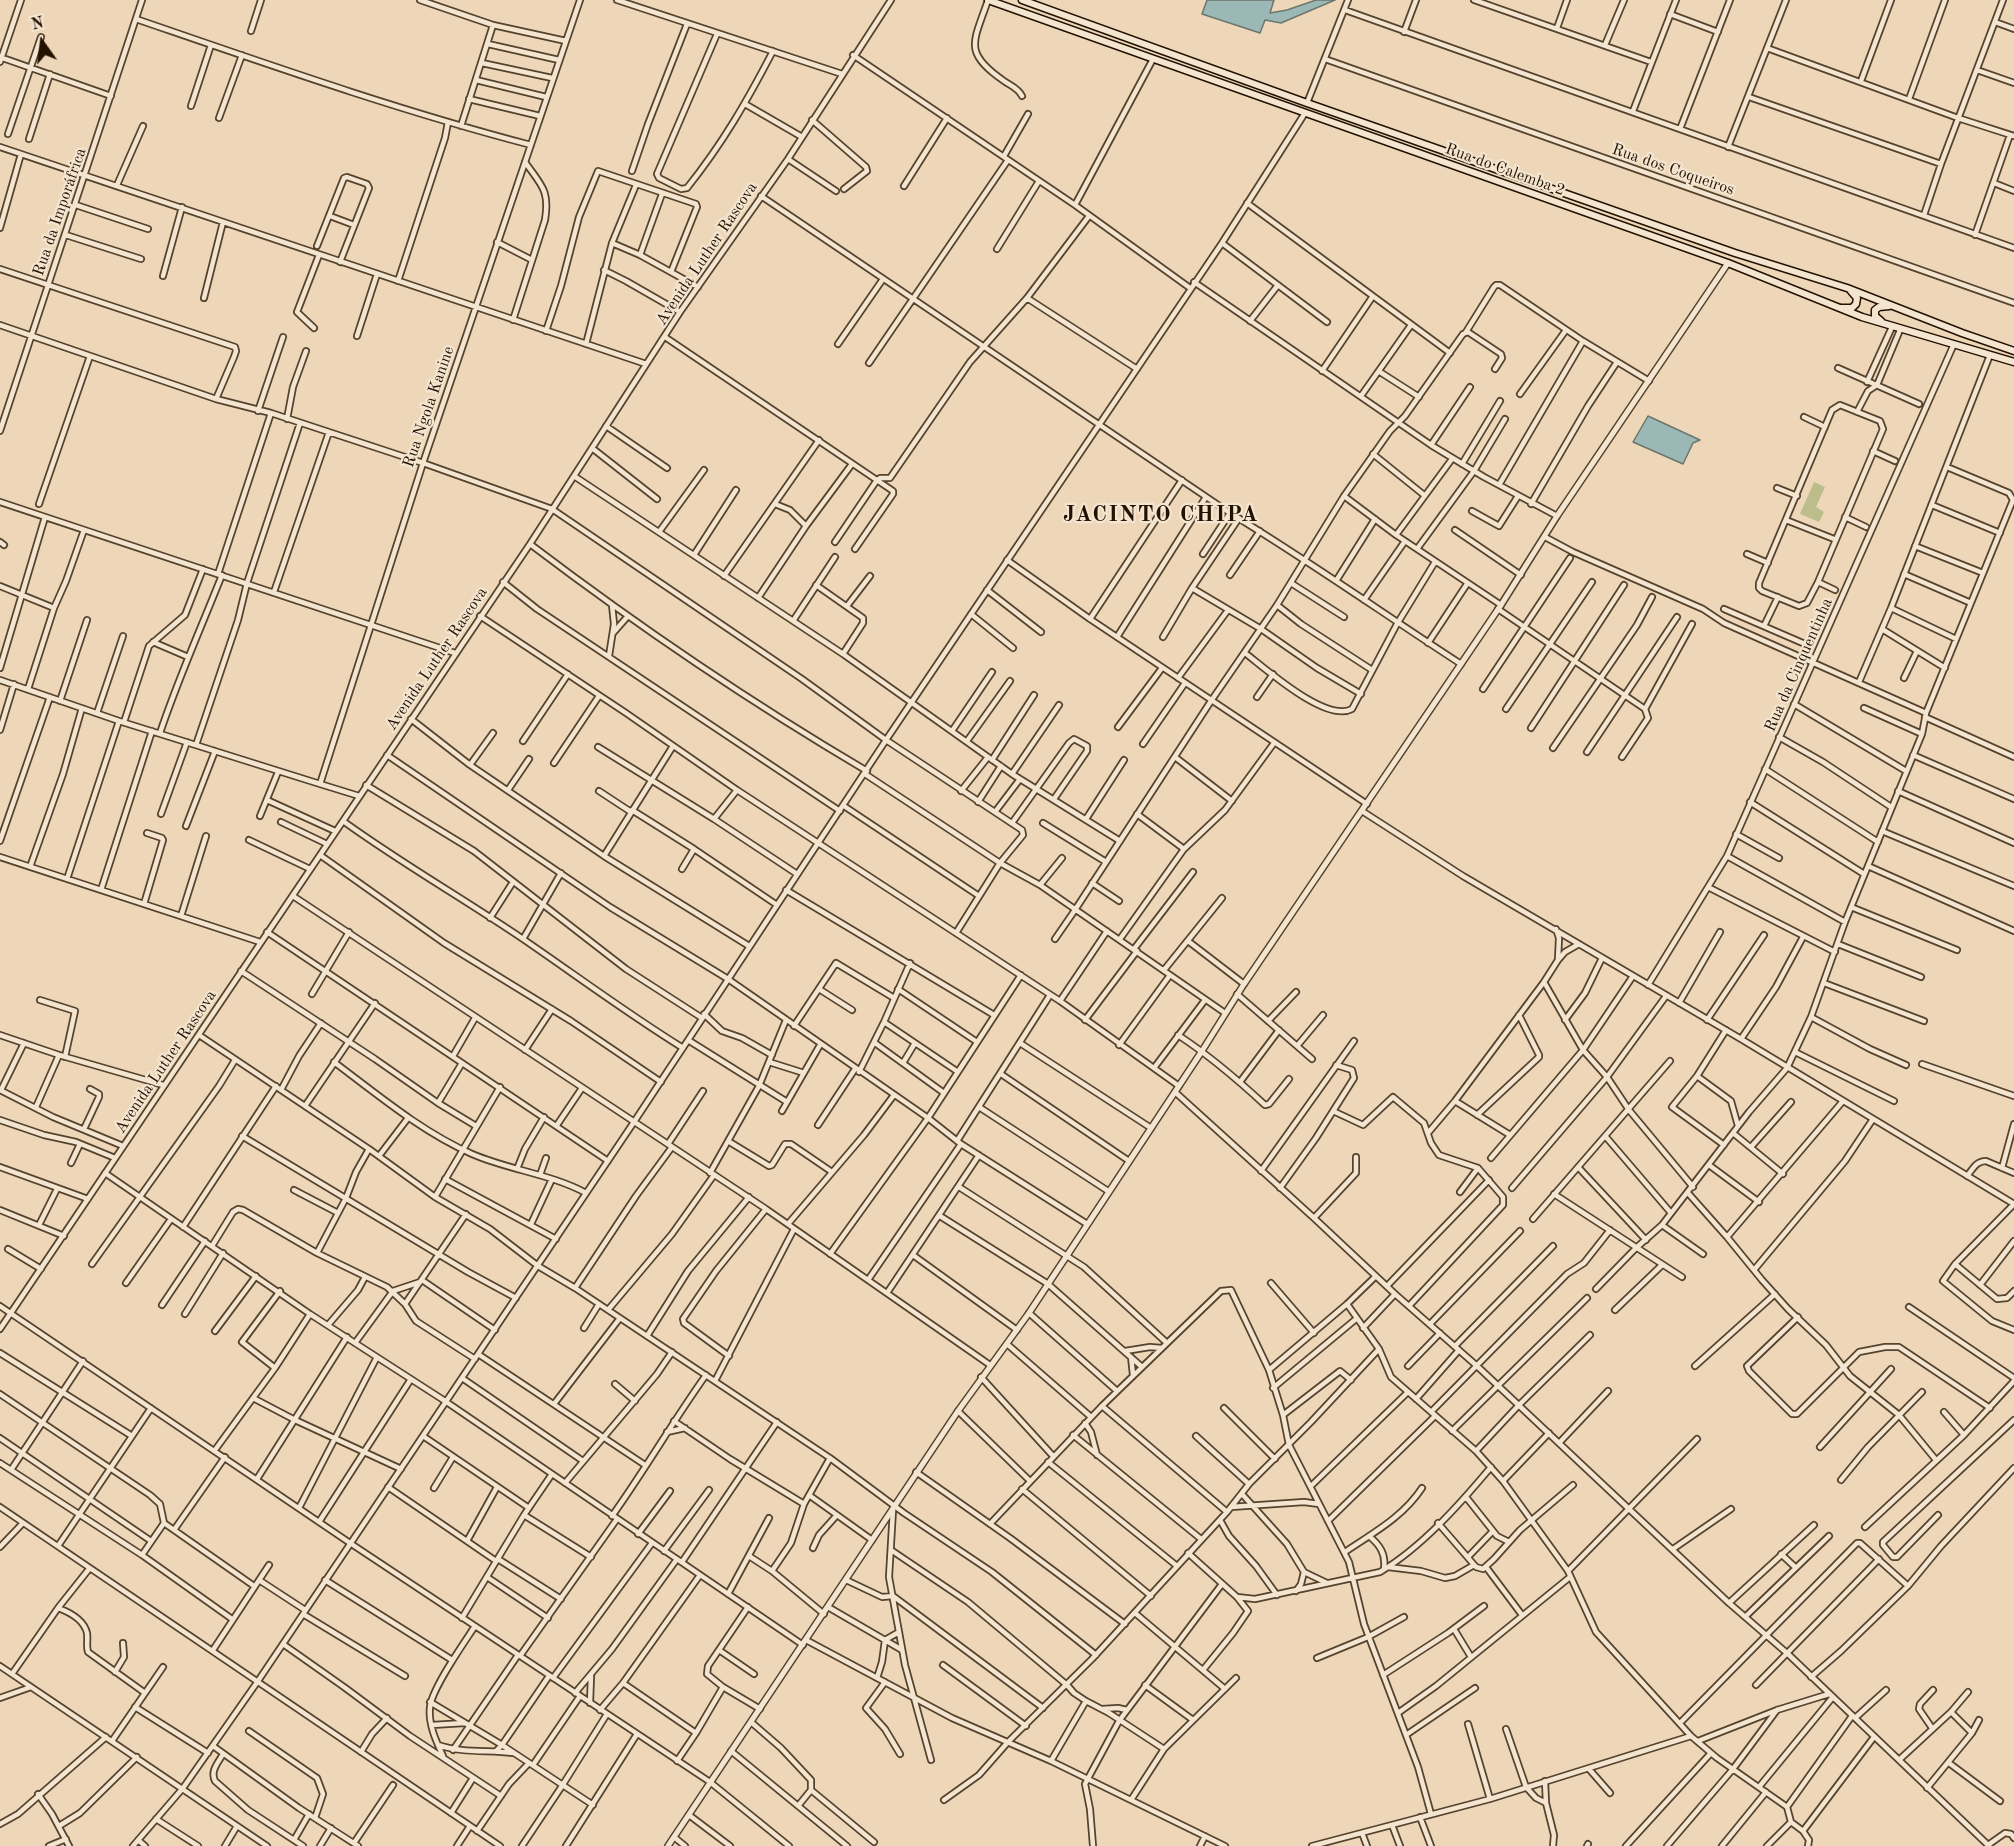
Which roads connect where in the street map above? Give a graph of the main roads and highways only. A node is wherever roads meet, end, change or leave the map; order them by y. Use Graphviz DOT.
graph roads {
  1 [pos="988,0"];
  2 [pos="1022,0"];
  3 [pos="1847,288"];
  4 [pos="1893,306"];
  5 [pos="1838,308"];
  6 [pos="1888,326"];
  7 [pos="2014,351"];
  8 [pos="2014,362"];
  1 -- 5 [label="main road, Rua do Calemba 2"];
  2 -- 3 [label="main road, Rua do Calemba 2"];
  3 -- 4 [label="main road, Rua do Calemba 2"];
  3 -- 5 [label="main road"];
  4 -- 6 [label="main road"];
  4 -- 7 [label="main road, Rua do Calemba 2"];
  5 -- 6 [label="main road, Rua do Calemba 2"];
  6 -- 8 [label="main road, Rua do Calemba 2"];
}
